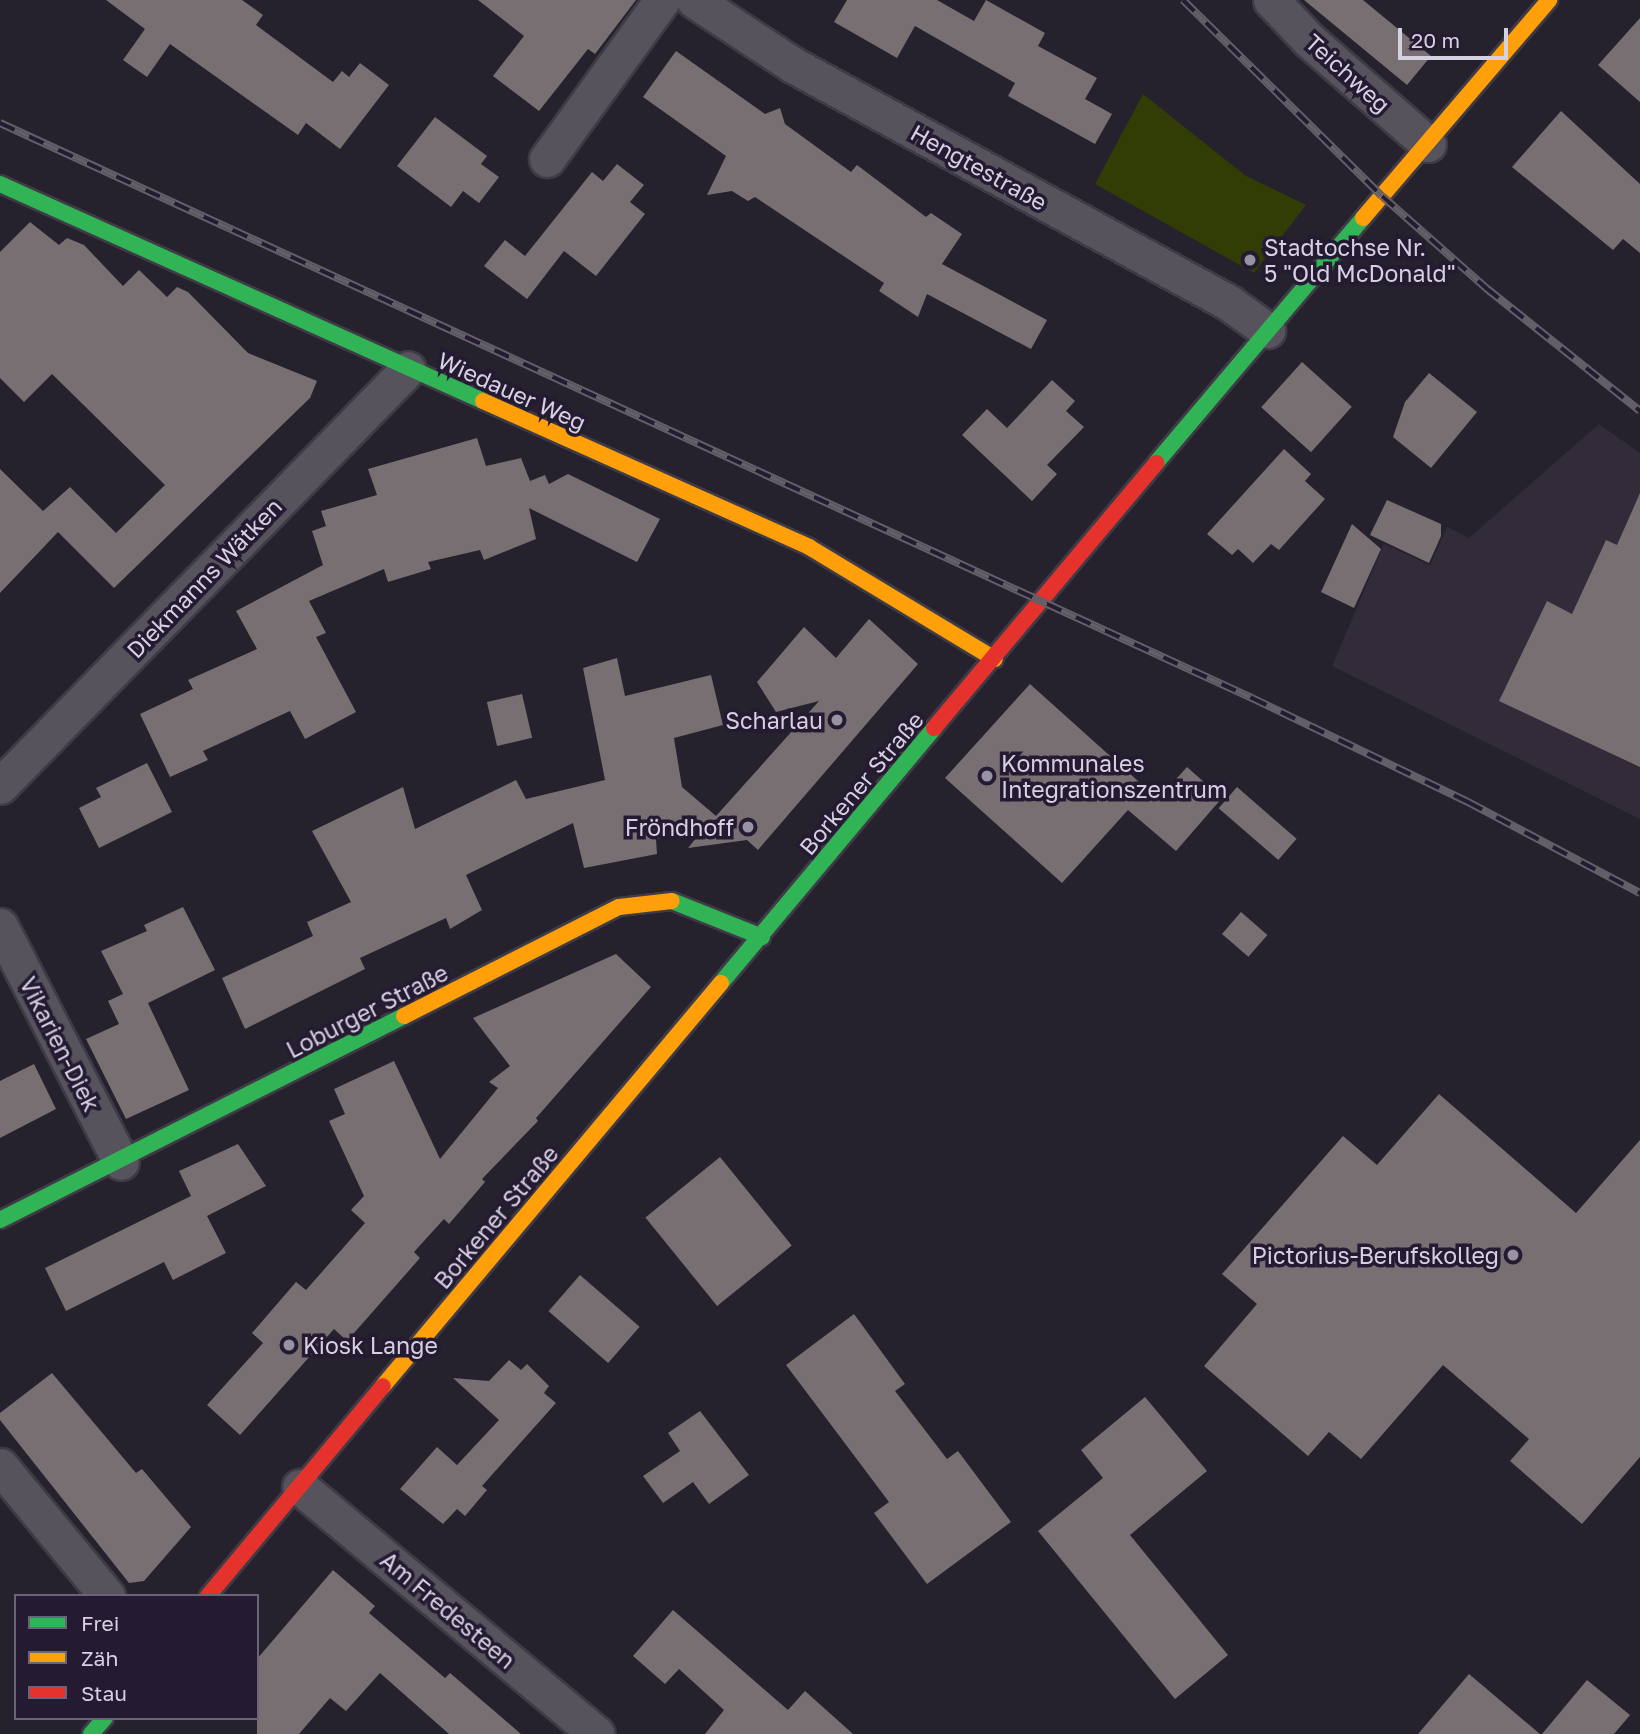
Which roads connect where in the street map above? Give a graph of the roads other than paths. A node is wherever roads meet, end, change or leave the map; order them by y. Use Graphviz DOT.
graph roads {
  1 [pos="662,0"];
  2 [pos="694,0"];
  3 [pos="1271,0"];
  4 [pos="1549,0"];
  5 [pos="1428,144"];
  6 [pos="547,159"];
  7 [pos="0,184"];
  8 [pos="1267,330"];
  9 [pos="408,369"];
  10 [pos="995,659"];
  11 [pos="0,786"];
  12 [pos="0,926"];
  13 [pos="762,937"];
  14 [pos="121,1162"];
  15 [pos="0,1220"];
  16 [pos="0,1466"];
  17 [pos="300,1487"];
  18 [pos="105,1594"];
  19 [pos="210,1594"];
  20 [pos="103,1720"];
  21 [pos="91,1734"];
  22 [pos="596,1734"];
  1 -- 6 [label="street"];
  2 -- 8 [label="street, Hengtestraße"];
  3 -- 5 [label="street, Teichweg"];
  4 -- 5 [label="street, Borkener Straße"];
  5 -- 8 [label="street, Borkener Straße"];
  7 -- 9 [label="street, Wiedauer Weg"];
  8 -- 10 [label="street, Borkener Straße"];
  9 -- 10 [label="street, Wiedauer Weg"];
  9 -- 11 [label="street, Diekmanns Wätken"];
  10 -- 13 [label="street, Borkener Straße"];
  12 -- 14 [label="street, Vikarien-Diek"];
  13 -- 14 [label="street, Loburger Straße"];
  13 -- 17 [label="street, Borkener Straße"];
  14 -- 15 [label="street, Loburger Straße"];
  16 -- 18 [label="street"];
  17 -- 19 [label="street, Borkener Straße"];
  17 -- 22 [label="street, Am Fredesteen"];
  20 -- 21 [label="street"];
}
